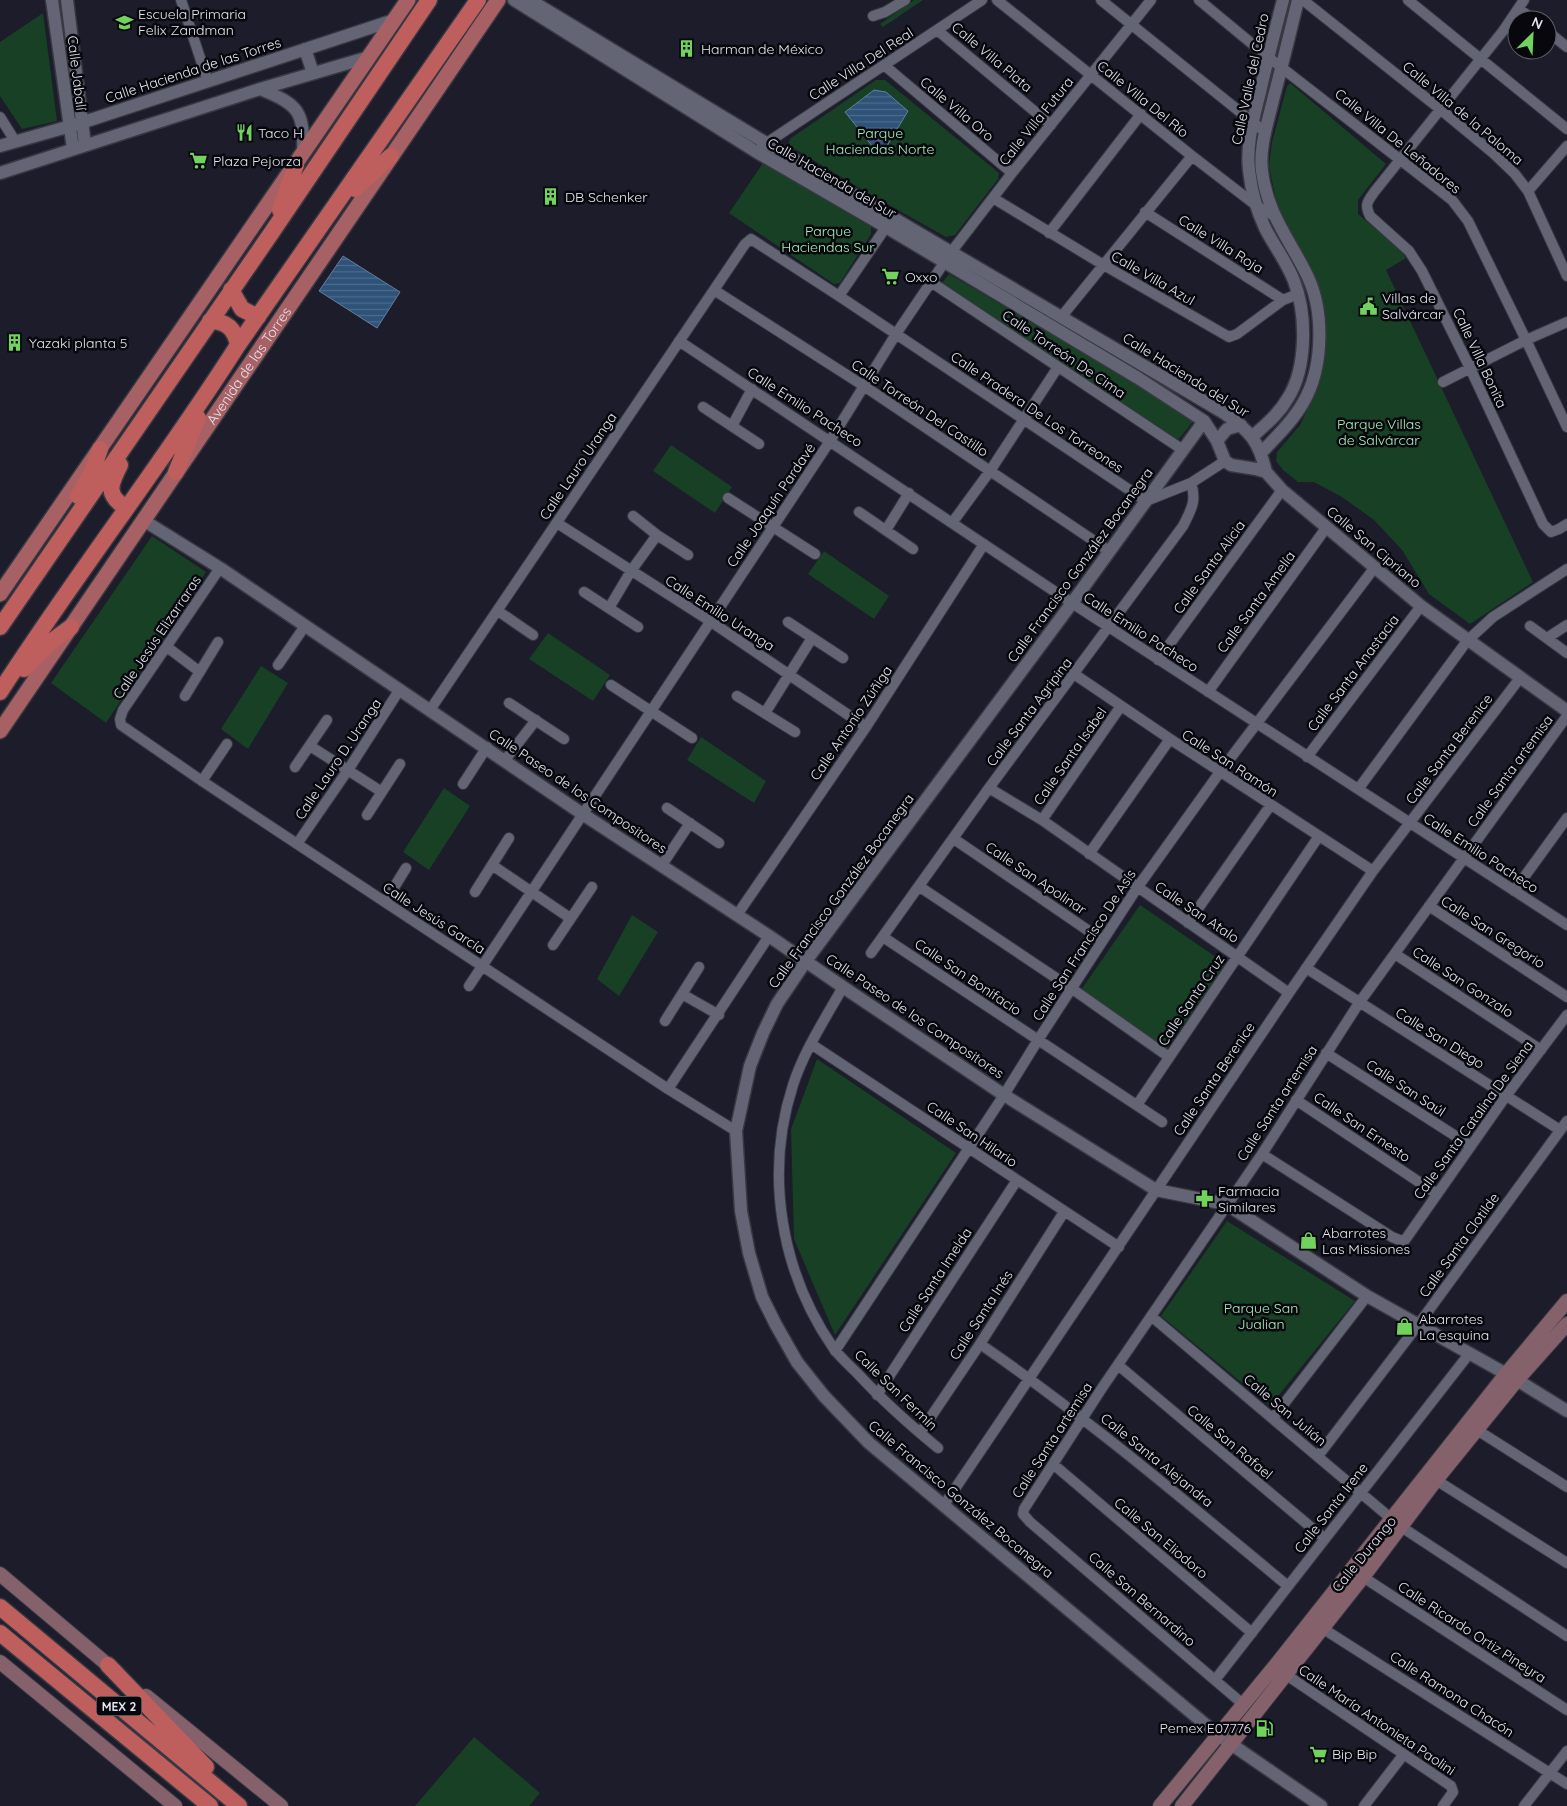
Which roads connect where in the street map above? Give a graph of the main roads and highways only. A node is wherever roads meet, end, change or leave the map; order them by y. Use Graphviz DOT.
graph roads {
  1 [pos="408,0"];
  2 [pos="428,0"];
  3 [pos="478,0"];
  4 [pos="498,0"];
  5 [pos="391,156"];
  6 [pos="299,160"];
  7 [pos="331,211"];
  8 [pos="272,232"];
  9 [pos="231,290"];
  10 [pos="258,317"];
  11 [pos="210,321"];
  12 [pos="238,345"];
  13 [pos="208,392"];
  14 [pos="144,418"];
  15 [pos="100,448"];
  16 [pos="176,472"];
  17 [pos="126,508"];
  18 [pos="77,516"];
  19 [pos="0,594"];
  20 [pos="0,627"];
  21 [pos="71,627"];
  22 [pos="2,689"];
  23 [pos="0,730"];
  24 [pos="1567,1301"];
  25 [pos="1567,1324"];
  26 [pos="1512,1377"];
  27 [pos="1396,1523"];
  28 [pos="0,1574"];
  29 [pos="0,1607"];
  30 [pos="0,1635"];
  31 [pos="0,1662"];
  32 [pos="108,1665"];
  33 [pos="175,1806"];
  34 [pos="210,1806"];
  35 [pos="239,1806"];
  36 [pos="244,1806"];
  37 [pos="281,1806"];
  38 [pos="1160,1806"];
  39 [pos="1182,1806"];
  1 -- 6 [label="main road"];
  2 -- 8 [label="highway"];
  3 -- 7 [label="highway, Avenida de las Torres"];
  4 -- 5 [label="main road, Avenida de las Torres"];
  5 -- 7 [label="highway"];
  5 -- 16 [label="main road, Avenida de las Torres"];
  6 -- 8 [label="highway"];
  6 -- 15 [label="main road"];
  7 -- 10 [label="highway, Avenida de las Torres"];
  8 -- 9 [label="highway"];
  9 -- 10 [label="highway"];
  9 -- 11 [label="highway"];
  10 -- 12 [label="highway, Avenida de las Torres"];
  11 -- 12 [label="highway"];
  11 -- 14 [label="highway"];
  12 -- 13 [label="highway, Avenida de las Torres"];
  13 -- 16 [label="highway"];
  13 -- 17 [label="highway, Avenida de las Torres"];
  14 -- 17 [label="highway"];
  14 -- 18 [label="highway"];
  15 -- 18 [label="highway"];
  15 -- 19 [label="main road"];
  16 -- 21 [label="main road, Avenida de las Torres"];
  17 -- 22 [label="highway, Avenida de las Torres"];
  18 -- 20 [label="highway"];
  21 -- 22 [label="highway"];
  21 -- 23 [label="main road, Avenida de las Torres"];
  24 -- 26 [label="main road, Calle Durango"];
  25 -- 26 [label="main road, Calle Durango"];
  26 -- 27 [label="main road, Calle Durango"];
  26 -- 27 [label="main road, Calle Durango"];
  27 -- 38 [label="main road, Calle Durango"];
  27 -- 39 [label="main road, Calle Durango"];
  28 -- 32 [label="main road"];
  29 -- 35 [label="highway, MEX 2"];
  30 -- 34 [label="highway, MEX 2"];
  31 -- 33 [label="main road"];
  32 -- 36 [label="highway"];
  32 -- 37 [label="main road"];
}
